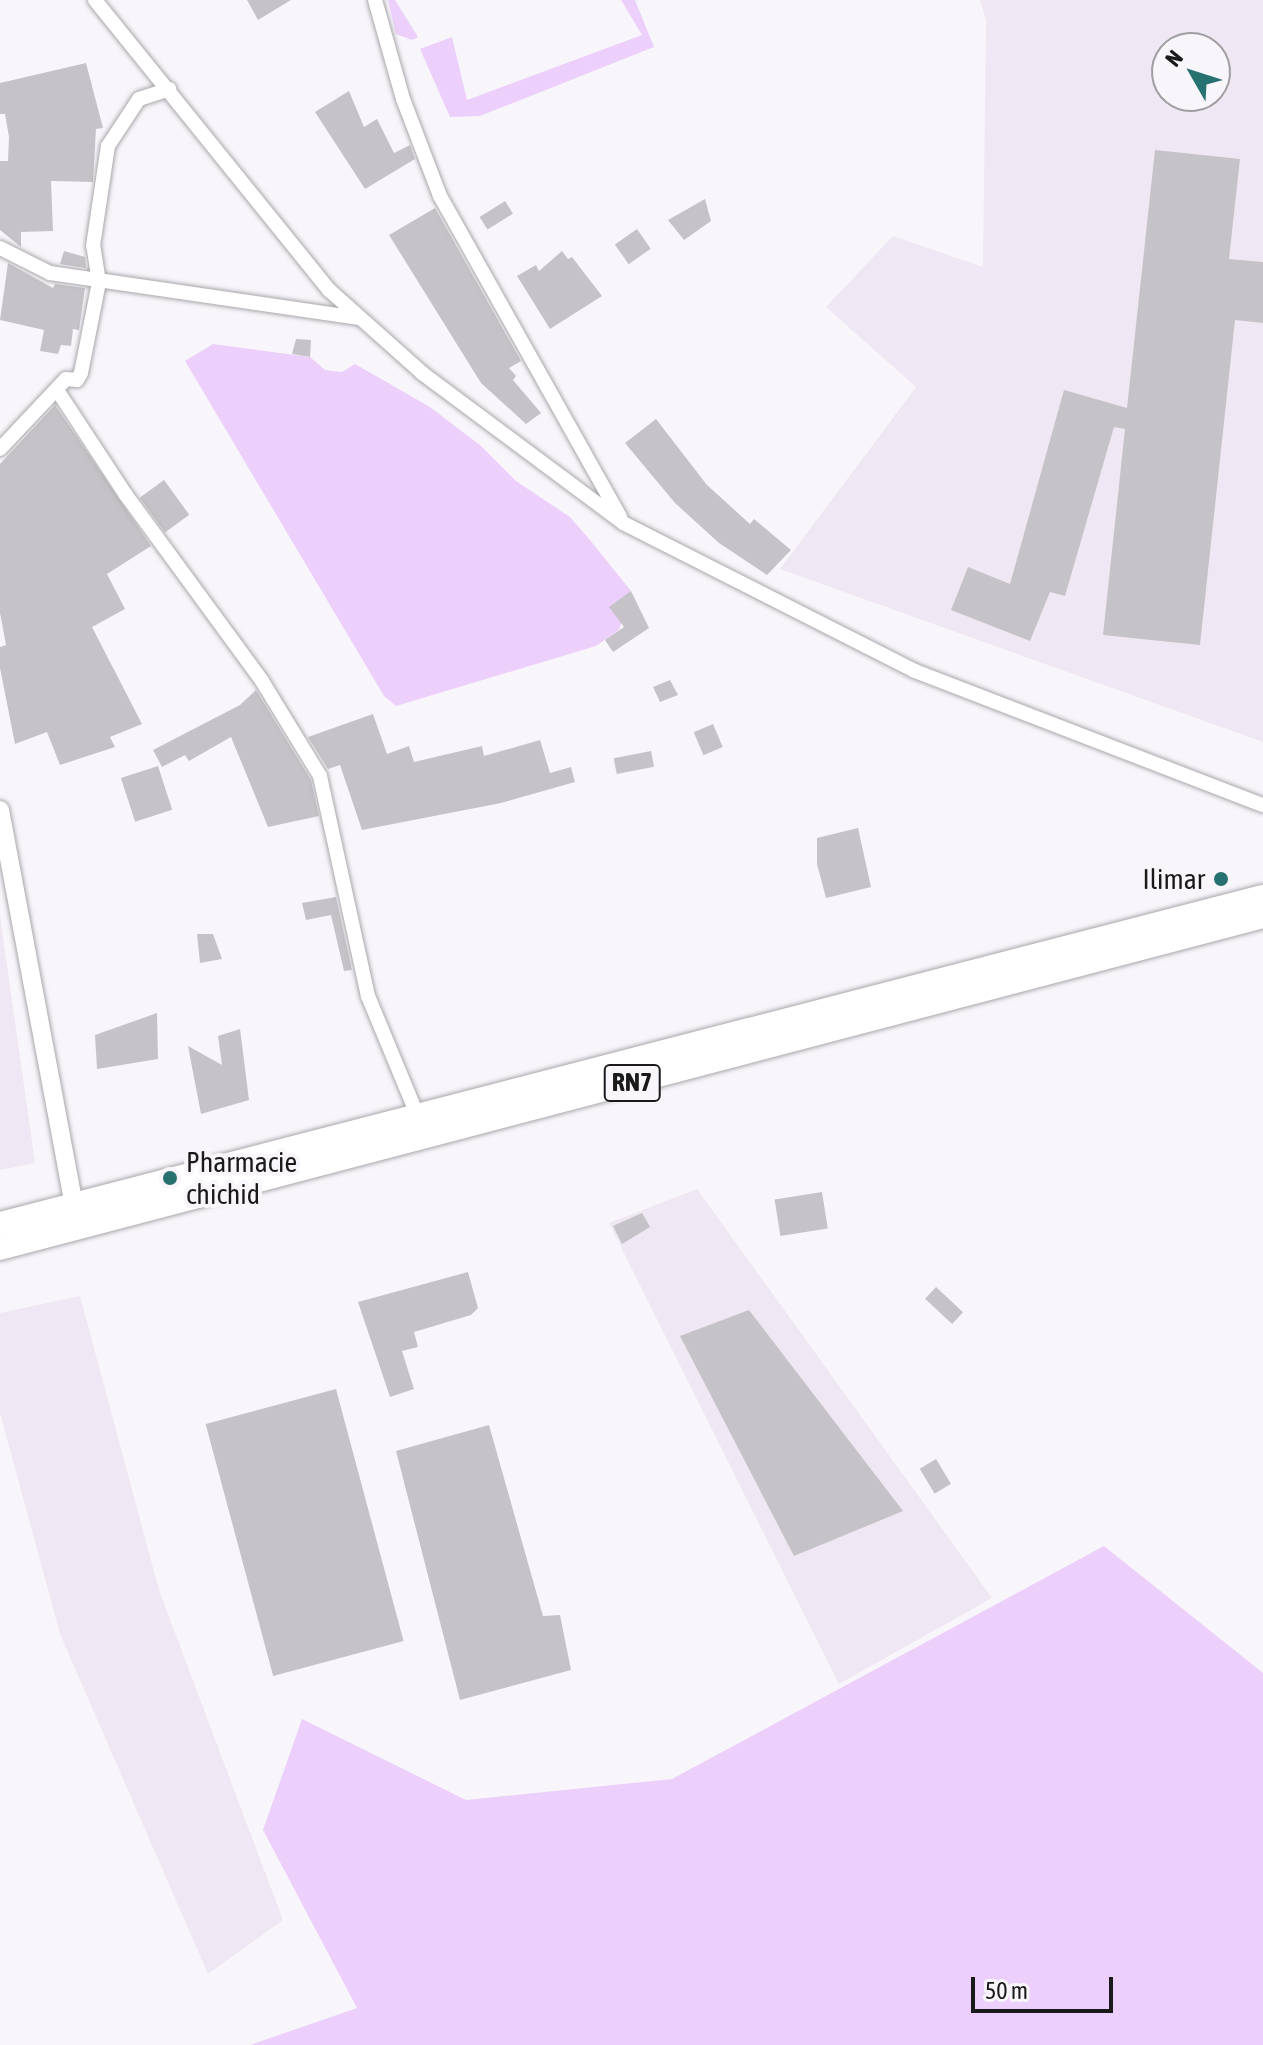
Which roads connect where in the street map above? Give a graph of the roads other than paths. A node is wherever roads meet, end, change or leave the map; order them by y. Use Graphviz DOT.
graph roads {
  1 [pos="95,0"];
  2 [pos="375,0"];
  3 [pos="169,89"];
  4 [pos="0,248"];
  5 [pos="99,282"];
  6 [pos="358,318"];
  7 [pos="57,390"];
  8 [pos="0,449"];
  9 [pos="623,523"];
  10 [pos="1263,805"];
  11 [pos="0,810"];
  12 [pos="1263,897"];
  13 [pos="1263,916"];
  14 [pos="418,1117"];
  15 [pos="76,1217"];
  16 [pos="0,1224"];
  17 [pos="0,1248"];
  1 -- 3 [label="street"];
  2 -- 9 [label="street"];
  3 -- 5 [label="street"];
  3 -- 6 [label="street"];
  4 -- 5 [label="street"];
  5 -- 6 [label="street"];
  5 -- 7 [label="street"];
  6 -- 9 [label="street"];
  7 -- 8 [label="street"];
  7 -- 14 [label="street"];
  9 -- 10 [label="street"];
  11 -- 15 [label="street"];
  12 -- 14 [label="highway, RN7"];
  13 -- 15 [label="highway, RN7"];
  14 -- 15 [label="highway, RN7"];
  15 -- 16 [label="highway, RN7"];
  15 -- 17 [label="highway, RN7"];
}
